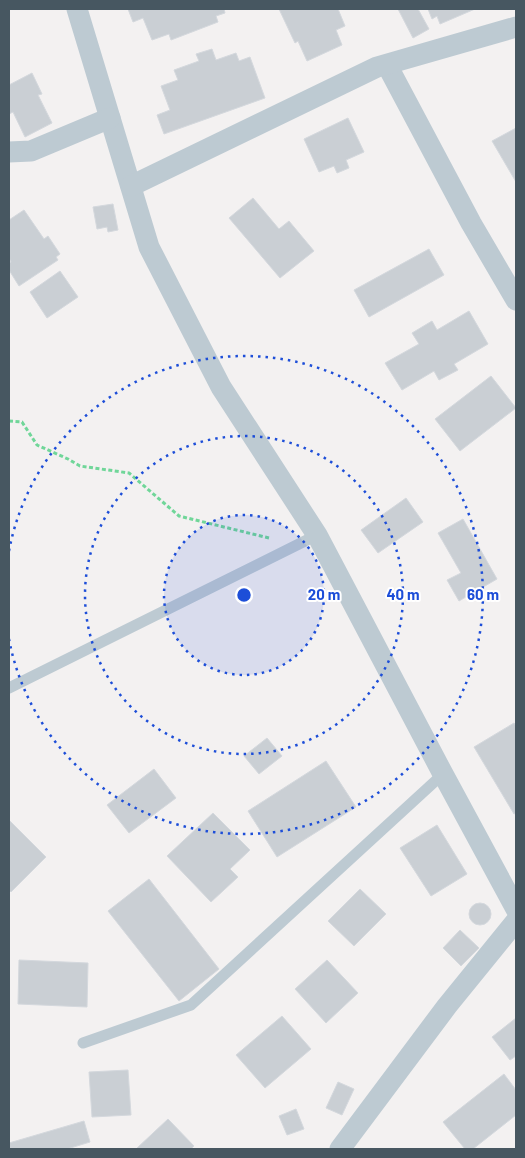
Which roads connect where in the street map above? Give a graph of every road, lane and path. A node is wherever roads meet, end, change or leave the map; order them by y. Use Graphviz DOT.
graph roads {
  1 [pos="76,9"];
  2 [pos="516,27"];
  3 [pos="387,64"];
  4 [pos="110,118"];
  5 [pos="9,152"];
  6 [pos="131,186"];
  7 [pos="516,300"];
  8 [pos="9,421"];
  9 [pos="317,535"];
  10 [pos="282,553"];
  11 [pos="9,688"];
  12 [pos="443,774"];
  13 [pos="516,909"];
  14 [pos="516,922"];
  15 [pos="83,1043"];
  16 [pos="340,1149"];
  1 -- 4 [label="street"];
  2 -- 3 [label="street"];
  3 -- 6 [label="street"];
  3 -- 7 [label="street"];
  4 -- 5 [label="street"];
  4 -- 6 [label="street"];
  6 -- 9 [label="street"];
  8 -- 10 [label="path"];
  9 -- 10 [label="lane"];
  9 -- 12 [label="street"];
  10 -- 11 [label="lane"];
  12 -- 13 [label="street"];
  12 -- 15 [label="lane"];
  14 -- 16 [label="street"];
}
